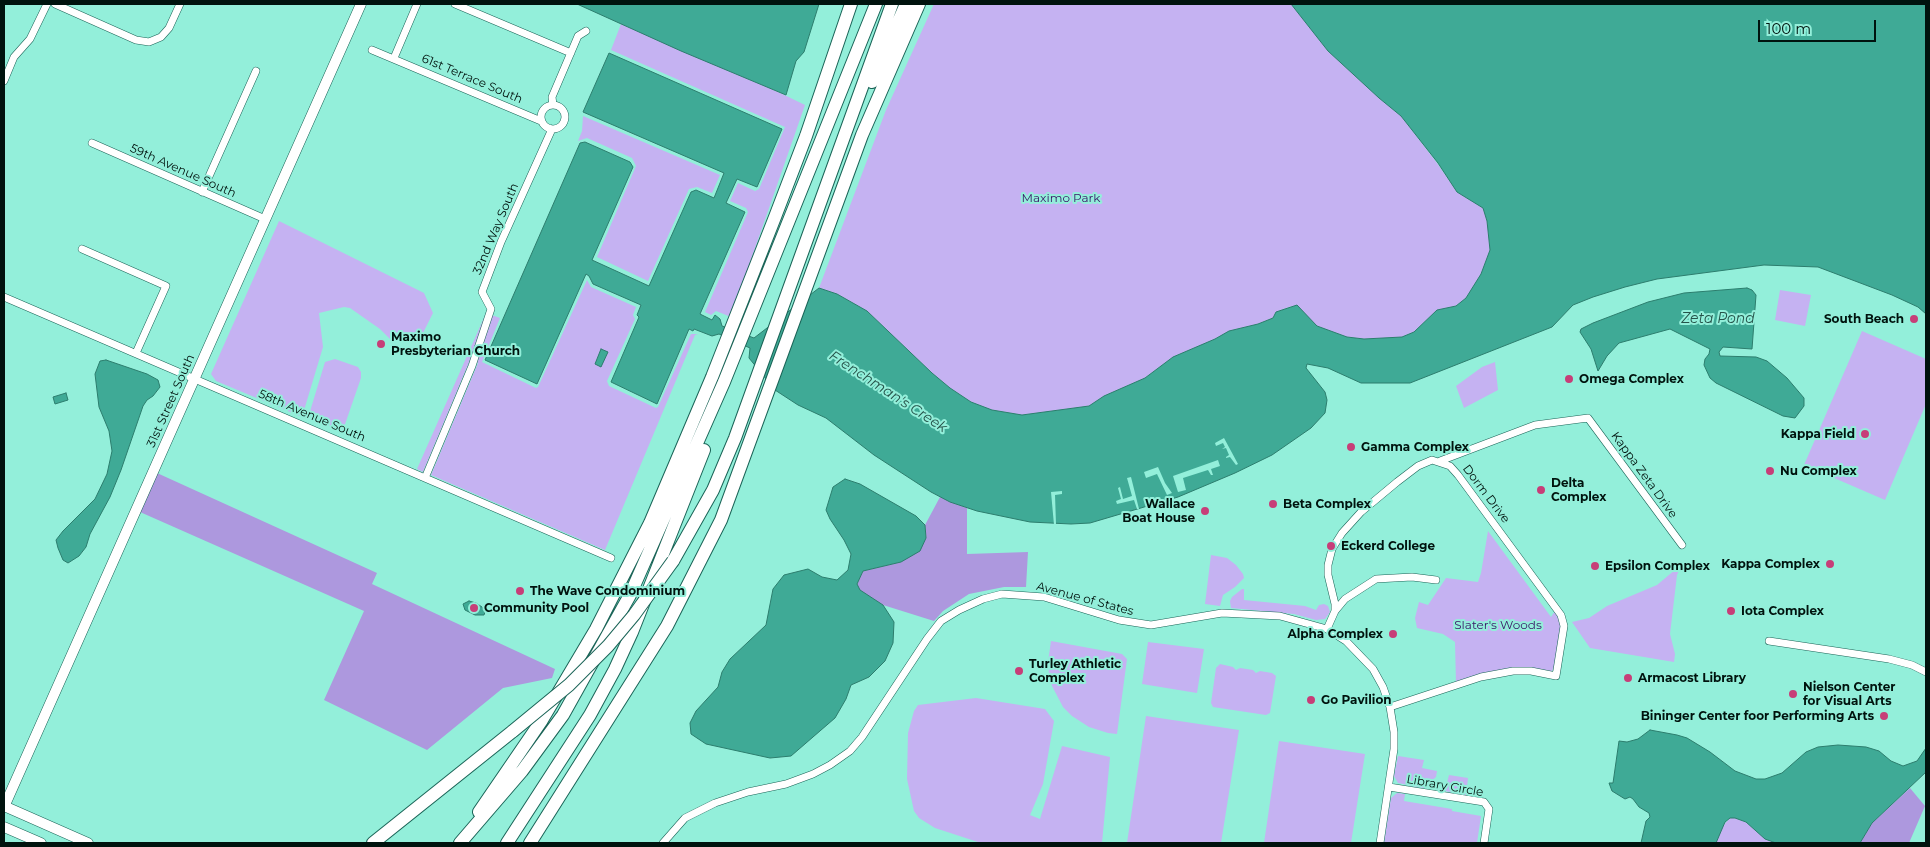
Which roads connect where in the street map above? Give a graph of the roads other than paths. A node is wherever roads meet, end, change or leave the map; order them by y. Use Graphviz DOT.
graph roads {
  1 [pos="46,4"];
  2 [pos="55,4"];
  3 [pos="180,4"];
  4 [pos="361,4"];
  5 [pos="417,4"];
  6 [pos="455,4"];
  7 [pos="851,4"];
  8 [pos="876,4"];
  9 [pos="892,4"];
  10 [pos="906,4"];
  11 [pos="920,4"];
  12 [pos="586,31"];
  13 [pos="372,50"];
  14 [pos="571,53"];
  15 [pos="394,58"];
  16 [pos="256,71"];
  17 [pos="4,81"];
  18 [pos="855,104"];
  19 [pos="553,105"];
  20 [pos="542,121"];
  21 [pos="552,129"];
  22 [pos="92,142"];
  23 [pos="202,192"];
  24 [pos="265,219"];
  25 [pos="82,249"];
  26 [pos="4,297"];
  27 [pos="136,353"];
  28 [pos="195,378"];
  29 [pos="718,397"];
  30 [pos="1440,461"];
  31 [pos="425,478"];
  32 [pos="1682,545"];
  33 [pos="611,558"];
  34 [pos="1436,580"];
  35 [pos="1335,608"];
  36 [pos="1327,629"];
  37 [pos="1769,641"];
  38 [pos="1926,672"];
  39 [pos="1390,707"];
  40 [pos="1389,787"];
  41 [pos="4,806"];
  42 [pos="4,827"];
  43 [pos="461,842"];
  44 [pos="41,843"];
  45 [pos="88,843"];
  46 [pos="373,843"];
  47 [pos="507,843"];
  48 [pos="530,843"];
  49 [pos="663,843"];
  50 [pos="1380,843"];
  51 [pos="1484,843"];
  1 -- 17 [label="street"];
  2 -- 3 [label="street"];
  4 -- 24 [label="street, 31st Street South"];
  5 -- 15 [label="street"];
  6 -- 14 [label="street"];
  7 -- 43 [label="highway"];
  8 -- 29 [label="highway"];
  9 -- 18 [label="highway"];
  10 -- 18 [label="highway"];
  11 -- 48 [label="highway"];
  12 -- 14 [label="street"];
  13 -- 15 [label="street, 61st Terrace South"];
  14 -- 19 [label="street"];
  15 -- 20 [label="street, 61st Terrace South"];
  16 -- 23 [label="street"];
  18 -- 46 [label="highway, bridge"];
  19 -- 20 [label="street"];
  19 -- 21 [label="street, 32nd Way South"];
  20 -- 21 [label="street"];
  21 -- 31 [label="street, 32nd Way South"];
  22 -- 23 [label="street, 59th Avenue South"];
  23 -- 24 [label="street, 59th Avenue South"];
  24 -- 28 [label="street, 31st Street South"];
  25 -- 27 [label="street"];
  26 -- 27 [label="street, 58th Avenue South"];
  27 -- 28 [label="street, 58th Avenue South"];
  28 -- 31 [label="street, 58th Avenue South"];
  28 -- 41 [label="street, 31st Street South"];
  29 -- 43 [label="highway"];
  29 -- 47 [label="highway"];
  30 -- 32 [label="street, Kappa Zeta Drive"];
  30 -- 35 [label="street"];
  30 -- 39 [label="street, Dorm Drive"];
  31 -- 33 [label="street, 58th Avenue South"];
  34 -- 35 [label="street"];
  35 -- 36 [label="street"];
  36 -- 39 [label="street, Avenue of States"];
  36 -- 49 [label="street, Avenue of States"];
  37 -- 38 [label="street"];
  39 -- 40 [label="street, Avenue of States"];
  40 -- 50 [label="street, Avenue of States"];
  40 -- 51 [label="street, Library Circle"];
  41 -- 45 [label="street"];
  42 -- 44 [label="street"];
}
